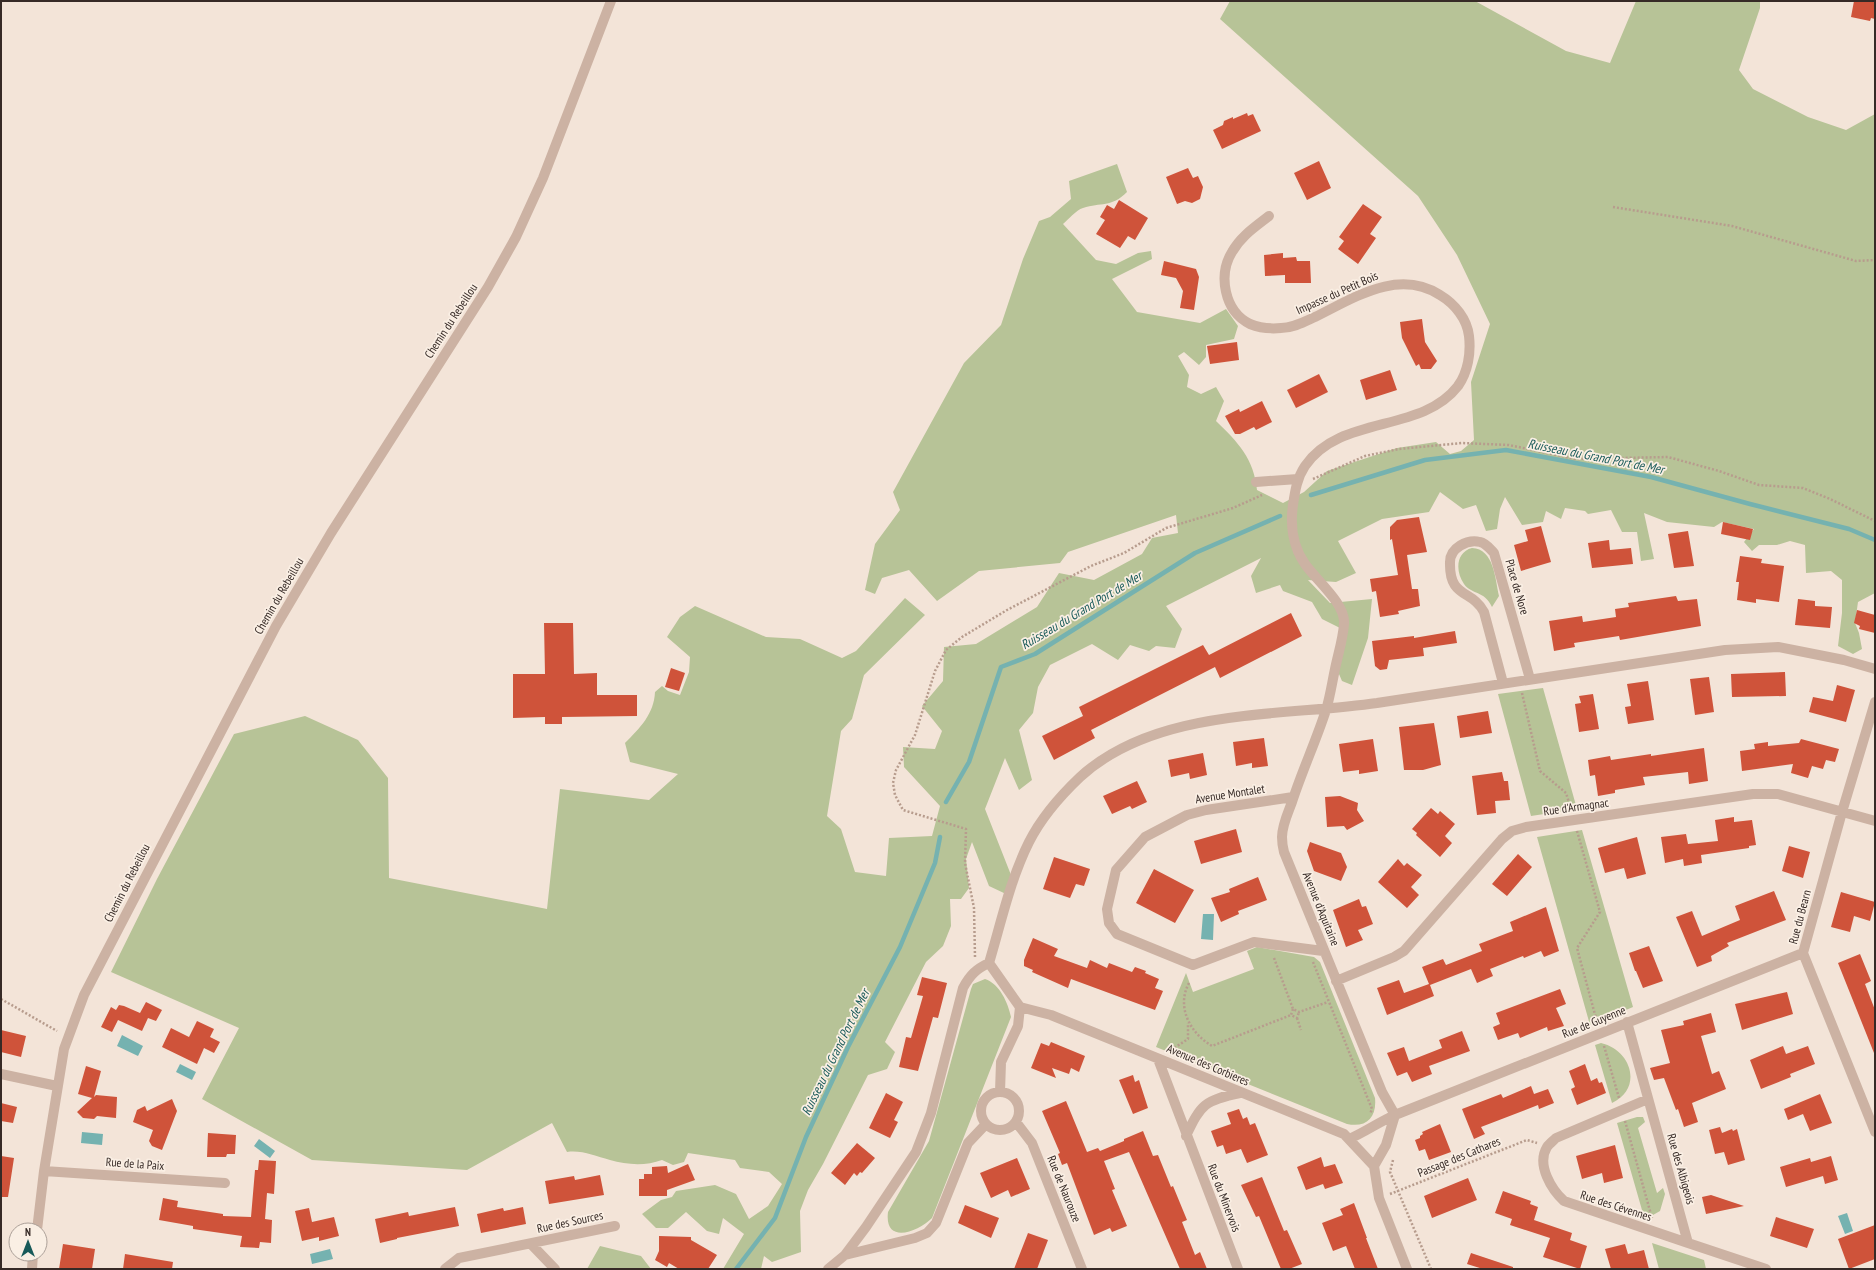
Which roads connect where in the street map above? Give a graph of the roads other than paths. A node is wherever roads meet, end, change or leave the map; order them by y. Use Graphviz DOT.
graph roads {
  1 [pos="611,1"];
  2 [pos="1269,216"];
  3 [pos="1298,479"];
  4 [pos="1256,482"];
  5 [pos="1875,669"];
  6 [pos="1530,679"];
  7 [pos="1503,683"];
  8 [pos="1875,702"];
  9 [pos="1326,708"];
  10 [pos="1294,797"];
  11 [pos="1842,812"];
  12 [pos="1875,821"];
  13 [pos="1323,950"];
  14 [pos="1803,953"];
  15 [pos="988,963"];
  16 [pos="1336,980"];
  17 [pos="1020,1008"];
  18 [pos="1627,1022"];
  19 [pos="1158,1059"];
  20 [pos="1,1074"];
  21 [pos="57,1086"];
  22 [pos="1000,1092"];
  23 [pos="1240,1093"];
  24 [pos="1648,1099"];
  25 [pos="1395,1115"];
  26 [pos="1016,1122"];
  27 [pos="986,1124"];
  28 [pos="1875,1132"];
  29 [pos="1186,1136"];
  30 [pos="1349,1139"];
  31 [pos="1374,1166"];
  32 [pos="44,1171"];
  33 [pos="225,1184"];
  34 [pos="37,1222"];
  35 [pos="615,1226"];
  36 [pos="1688,1243"];
  37 [pos="531,1244"];
  38 [pos="845,1255"];
  39 [pos="445,1269"];
  40 [pos="555,1269"];
  41 [pos="828,1269"];
  42 [pos="1082,1269"];
  43 [pos="1238,1269"];
  44 [pos="1407,1269"];
  45 [pos="1766,1269"];
  1 -- 21 [label="street, Chemin du Rebeillou"];
  2 -- 3 [label="street, Impasse du Petit Bois"];
  3 -- 4 [label="street"];
  3 -- 9 [label="street, Impasse du Petit Bois"];
  5 -- 6 [label="street"];
  6 -- 7 [label="street"];
  6 -- 7 [label="street, Place de Nore"];
  7 -- 9 [label="street"];
  8 -- 11 [label="street, Rue du Bearn"];
  9 -- 10 [label="street, Avenue d'Aquitaine"];
  9 -- 15 [label="street"];
  10 -- 13 [label="street, Avenue d'Aquitaine"];
  10 -- 13 [label="street, Avenue Montalet"];
  11 -- 12 [label="street, Rue d'Armagnac"];
  11 -- 14 [label="street, Rue du Bearn"];
  11 -- 16 [label="street, Rue d'Armagnac"];
  13 -- 16 [label="street, Avenue d'Aquitaine"];
  14 -- 18 [label="street, Rue de Guyenne"];
  14 -- 28 [label="street, Rue du Bearn"];
  15 -- 17 [label="street"];
  15 -- 38 [label="street"];
  16 -- 25 [label="street, Avenue d'Aquitaine"];
  17 -- 19 [label="street, Avenue des Corbieres"];
  17 -- 22 [label="street"];
  18 -- 24 [label="street, Rue des Albigeois"];
  18 -- 25 [label="street, Rue de Guyenne"];
  19 -- 23 [label="street, Avenue des Corbieres"];
  19 -- 29 [label="street, Rue du Minervois"];
  20 -- 21 [label="street"];
  21 -- 32 [label="street, Chemin du Rebeillou"];
  22 -- 26 [label="street"];
  22 -- 27 [label="street"];
  23 -- 29 [label="street"];
  23 -- 30 [label="street, Avenue des Corbieres"];
  24 -- 36 [label="street, Rue des Albigeois"];
  24 -- 36 [label="street, Rue des Cévennes"];
  25 -- 30 [label="street, Rue de Guyenne"];
  25 -- 31 [label="street"];
  26 -- 27 [label="street"];
  26 -- 42 [label="street, Rue de Naurouze"];
  27 -- 38 [label="street"];
  29 -- 43 [label="street, Rue du Minervois"];
  30 -- 31 [label="street, Avenue des Corbieres"];
  31 -- 44 [label="street"];
  32 -- 33 [label="street, Rue de la Paix"];
  32 -- 34 [label="street, Chemin du Rebeillou"];
  35 -- 37 [label="street, Rue des Sources"];
  36 -- 45 [label="street"];
  37 -- 39 [label="street, Rue des Sources"];
  37 -- 40 [label="street, Rue des Sources"];
  38 -- 41 [label="street"];
}
